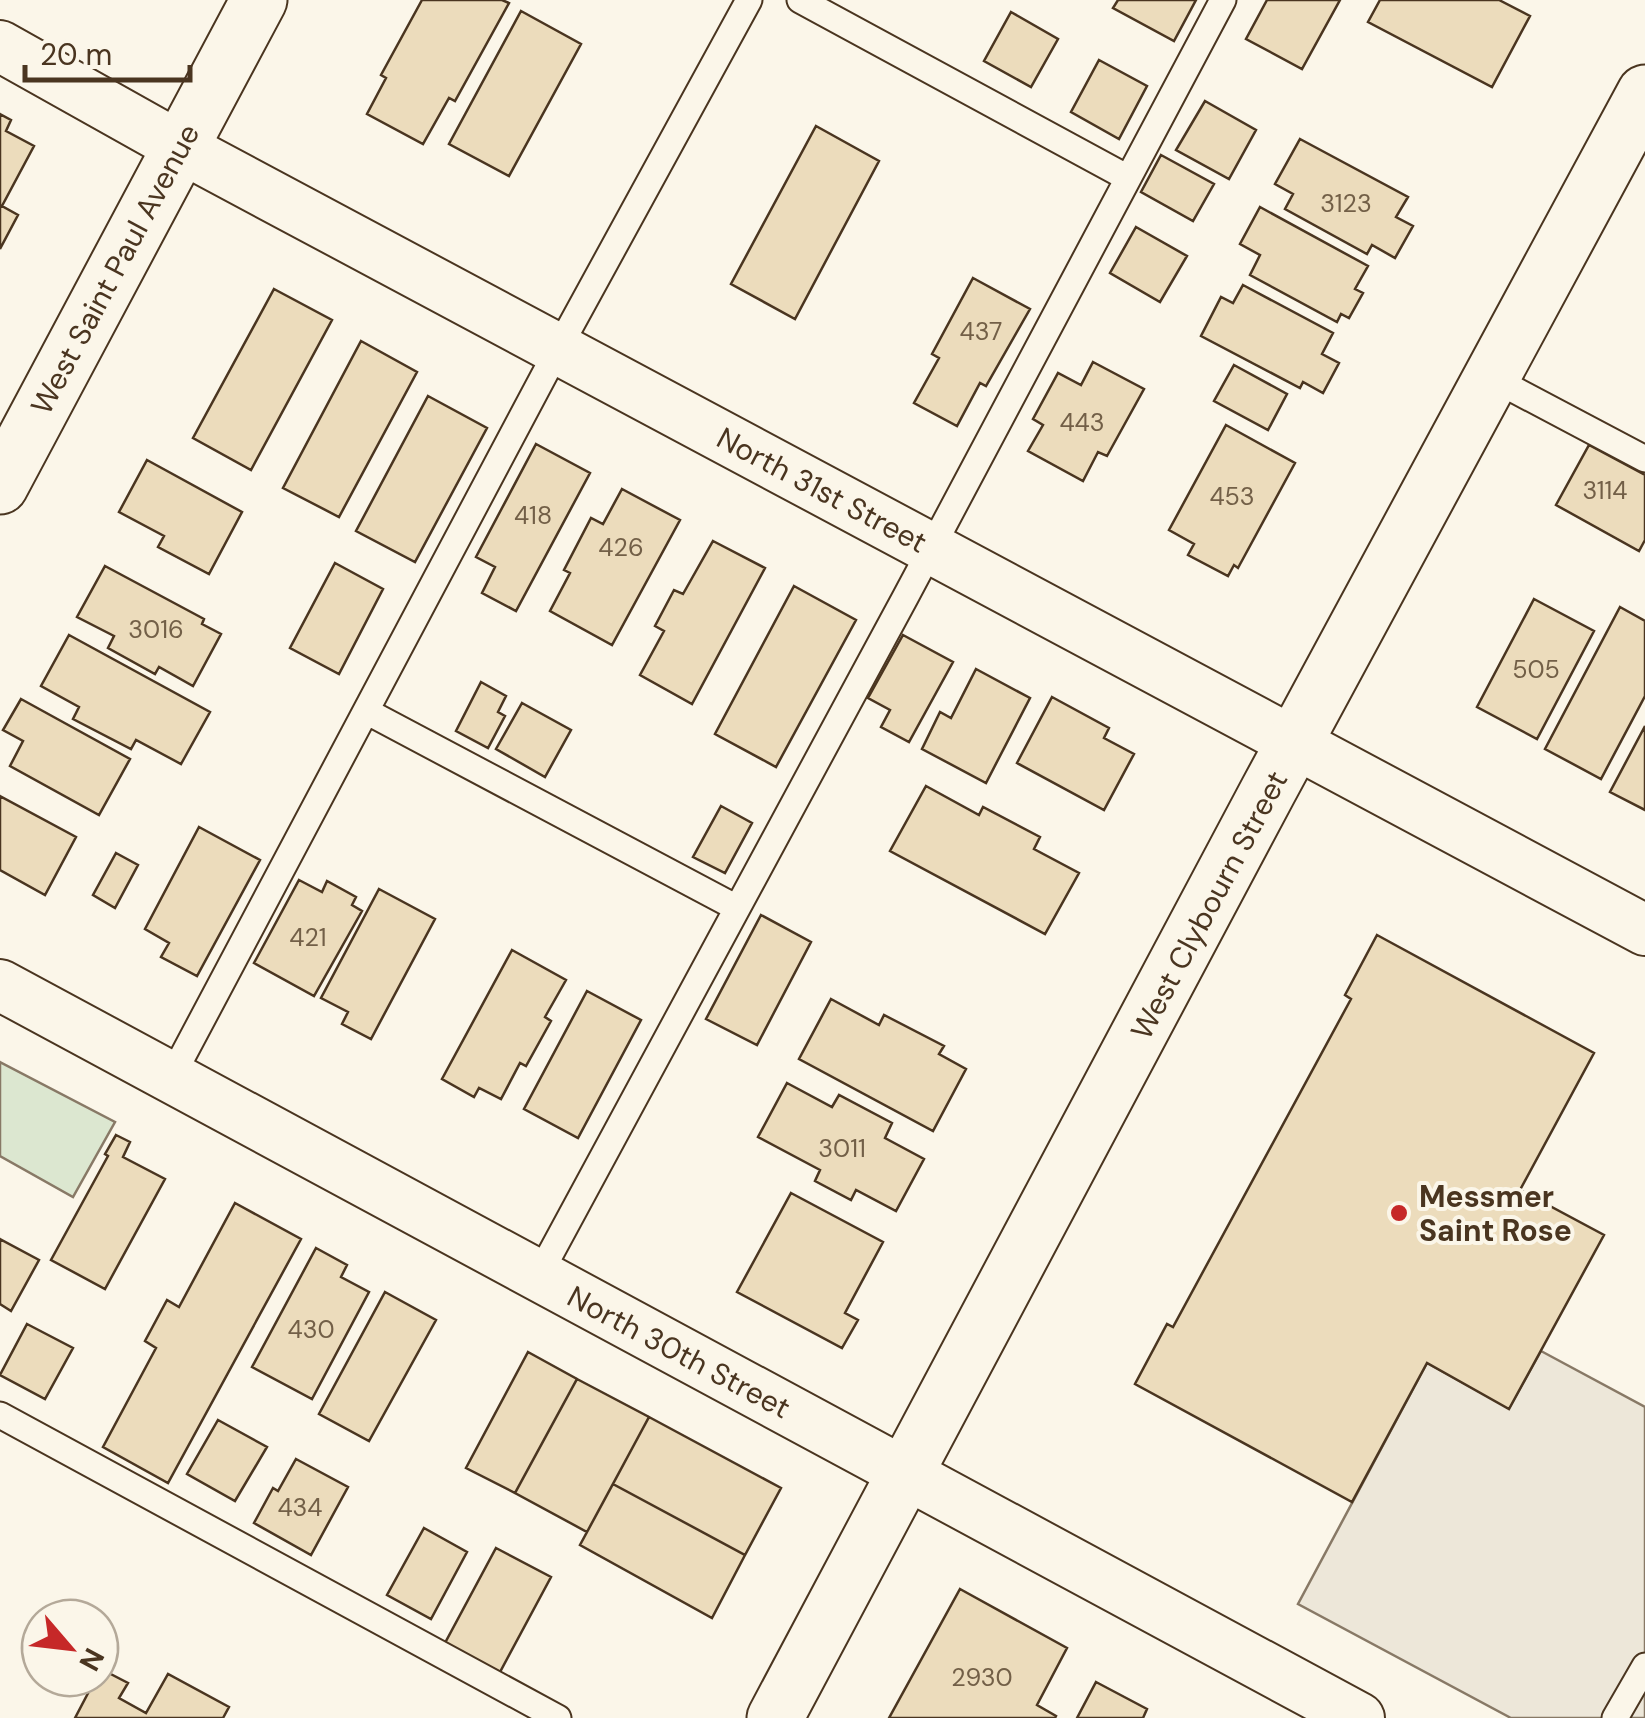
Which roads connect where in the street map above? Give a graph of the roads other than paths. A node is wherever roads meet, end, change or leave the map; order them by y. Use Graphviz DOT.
graph roads {
  1 [pos="259,0"];
  2 [pos="749,0"];
  3 [pos="800,0"];
  4 [pos="1223,0"];
  5 [pos="0,46"];
  6 [pos="1645,93"];
  7 [pos="180,147"];
  8 [pos="1128,178"];
  9 [pos="558,348"];
  10 [pos="1492,378"];
  11 [pos="1645,460"];
  12 [pos="0,486"];
  13 [pos="931,548"];
  14 [pos="366,711"];
  15 [pos="1295,742"];
  16 [pos="737,908"];
  17 [pos="1645,930"];
  18 [pos="0,986"];
  19 [pos="171,1078"];
  20 [pos="538,1275"];
  21 [pos="0,1415"];
  22 [pos="905,1474"];
  23 [pos="1645,1666"];
  24 [pos="558,1718"];
  25 [pos="775,1718"];
  26 [pos="1358,1718"];
  27 [pos="1615,1718"];
  1 -- 7 [label="street, West Saint Paul Avenue"];
  2 -- 9 [label="lane"];
  3 -- 8 [label="lane"];
  4 -- 8 [label="lane"];
  5 -- 7 [label="street, North 31st Street"];
  6 -- 10 [label="street, West Clybourn Street"];
  7 -- 9 [label="street, North 31st Street"];
  7 -- 12 [label="street, West Saint Paul Avenue"];
  8 -- 13 [label="lane"];
  9 -- 13 [label="street, North 31st Street"];
  9 -- 14 [label="lane"];
  10 -- 11 [label="lane"];
  10 -- 15 [label="street, West Clybourn Street"];
  13 -- 15 [label="street, North 31st Street"];
  13 -- 16 [label="lane"];
  14 -- 16 [label="lane"];
  14 -- 19 [label="lane"];
  15 -- 17 [label="street, North 31st Street"];
  15 -- 22 [label="street, West Clybourn Street"];
  16 -- 20 [label="lane"];
  18 -- 19 [label="street, North 30th Street"];
  19 -- 20 [label="street, North 30th Street"];
  20 -- 22 [label="street, North 30th Street"];
  21 -- 24 [label="lane"];
  22 -- 25 [label="street, West Clybourn Street"];
  22 -- 26 [label="street, North 30th Street"];
  23 -- 27 [label="lane"];
}
